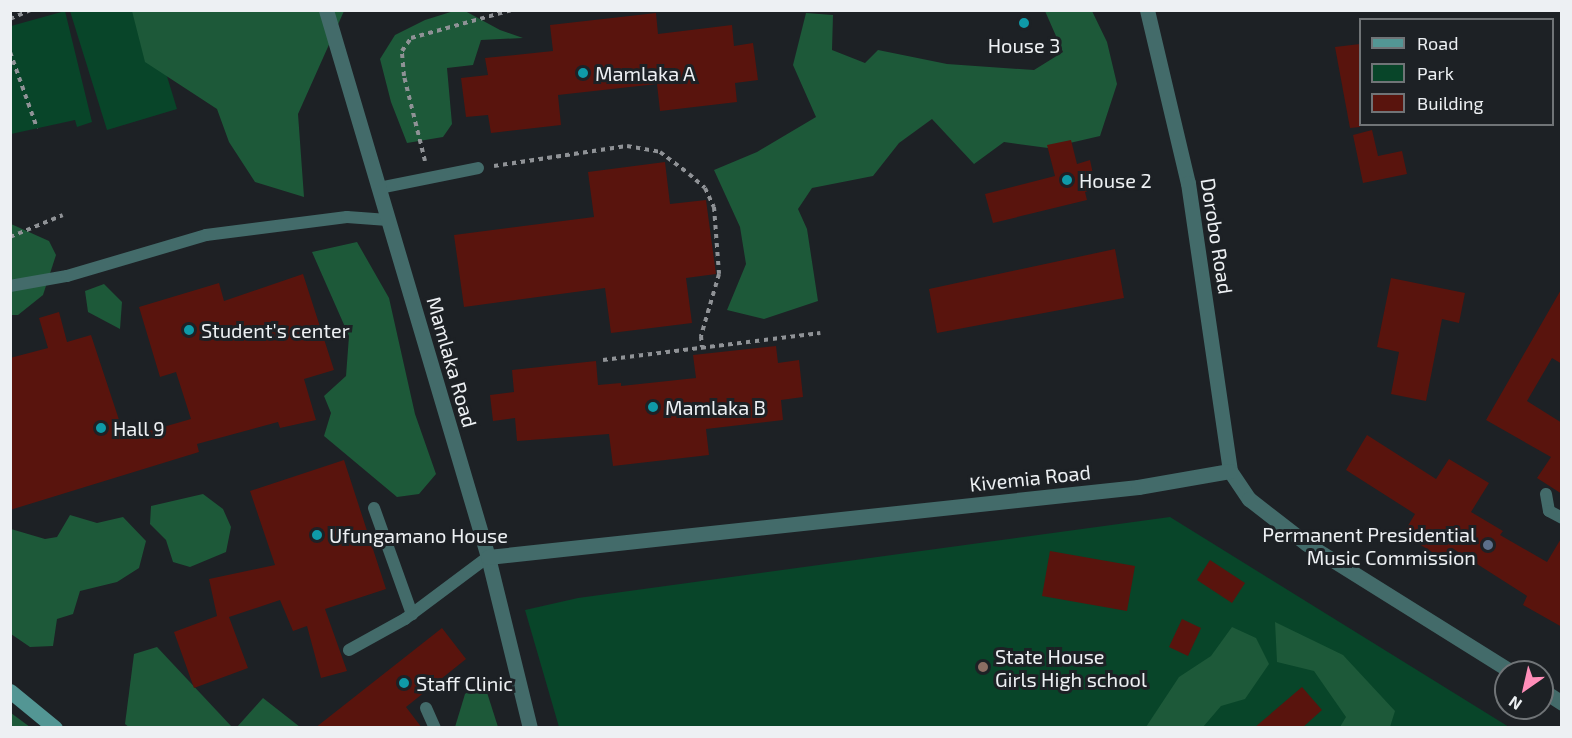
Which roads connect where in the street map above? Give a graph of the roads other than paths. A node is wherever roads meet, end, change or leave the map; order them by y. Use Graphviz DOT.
graph roads {
  1 [pos="326,10"];
  2 [pos="1147,10"];
  3 [pos="478,168"];
  4 [pos="379,188"];
  5 [pos="388,220"];
  6 [pos="10,286"];
  7 [pos="1230,471"];
  8 [pos="1545,494"];
  9 [pos="374,508"];
  10 [pos="1562,518"];
  11 [pos="488,557"];
  12 [pos="412,614"];
  13 [pos="349,650"];
  14 [pos="1494,661"];
  15 [pos="10,691"];
  16 [pos="426,708"];
  17 [pos="55,728"];
  18 [pos="435,728"];
  19 [pos="530,728"];
  1 -- 4 [label="street, Mamlaka Road"];
  2 -- 7 [label="street, Dorobo Road"];
  3 -- 4 [label="lane"];
  4 -- 5 [label="street, Mamlaka Road"];
  5 -- 6 [label="lane"];
  5 -- 11 [label="street, Mamlaka Road"];
  7 -- 11 [label="street, Kivemia Road"];
  7 -- 14 [label="street"];
  8 -- 10 [label="lane"];
  9 -- 12 [label="lane"];
  11 -- 12 [label="lane"];
  11 -- 19 [label="street, Mamlaka Road"];
  12 -- 13 [label="lane"];
  15 -- 17 [label="street"];
  16 -- 18 [label="lane"];
}
